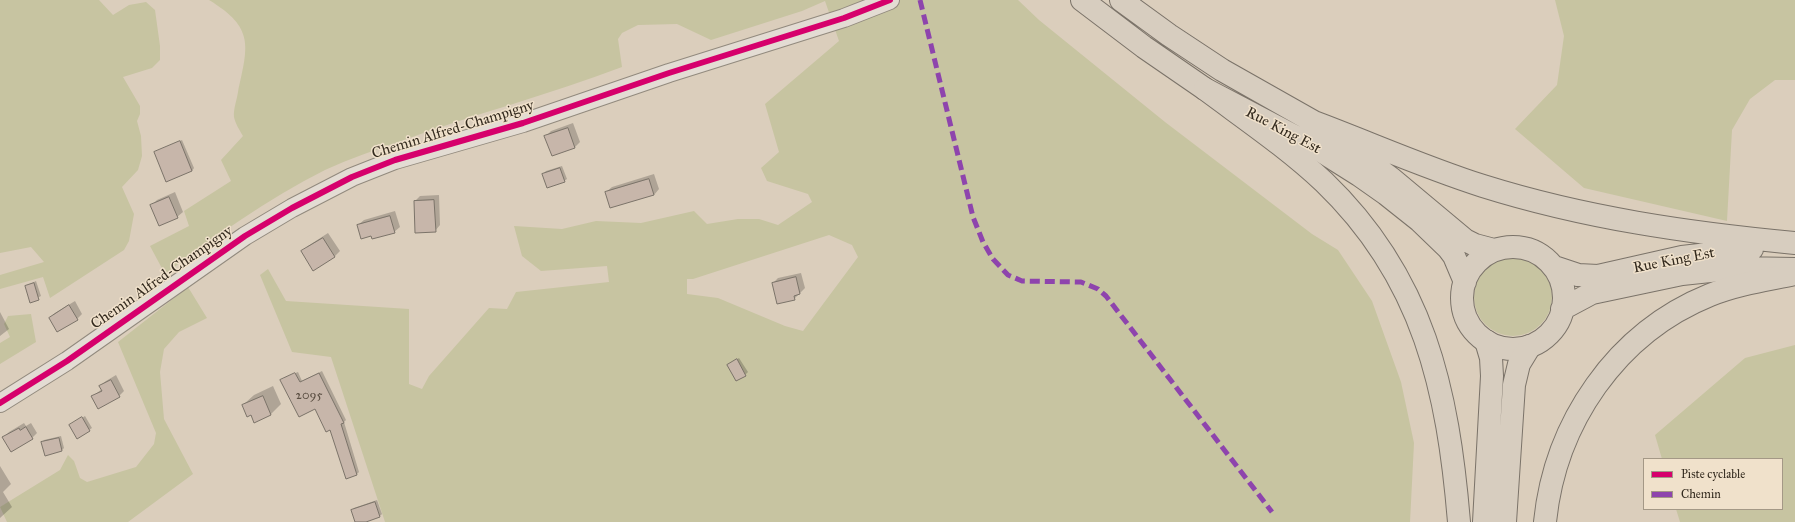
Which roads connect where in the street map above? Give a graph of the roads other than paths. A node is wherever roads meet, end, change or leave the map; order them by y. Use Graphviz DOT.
graph roads {
  1 [pos="890,0"];
  2 [pos="1082,0"];
  3 [pos="1121,0"];
  4 [pos="1205,89"];
  5 [pos="1314,122"];
  6 [pos="1795,244"];
  7 [pos="1494,250"];
  8 [pos="1554,268"];
  9 [pos="1795,269"];
  10 [pos="1795,274"];
  11 [pos="1464,282"];
  12 [pos="1562,309"];
  13 [pos="1486,341"];
  14 [pos="1530,346"];
  15 [pos="0,403"];
  16 [pos="1459,522"];
  17 [pos="1484,522"];
  18 [pos="1505,522"];
  19 [pos="1545,522"];
  1 -- 15 [label="street, Chemin Alfred-Champigny"];
  2 -- 4 [label="main road, Rue King Est"];
  3 -- 5 [label="main road, Rue King Est"];
  4 -- 11 [label="main road, Rue King Est"];
  4 -- 16 [label="main road"];
  5 -- 6 [label="main road"];
  5 -- 7 [label="main road, Rue King Est"];
  6 -- 8 [label="main road, Rue King Est"];
  7 -- 8 [label="main road"];
  7 -- 11 [label="main road"];
  8 -- 12 [label="main road"];
  9 -- 12 [label="main road, Rue King Est"];
  10 -- 19 [label="main road"];
  11 -- 13 [label="main road"];
  12 -- 14 [label="main road"];
  13 -- 14 [label="main road"];
  13 -- 17 [label="main road"];
  14 -- 18 [label="main road"];
}
